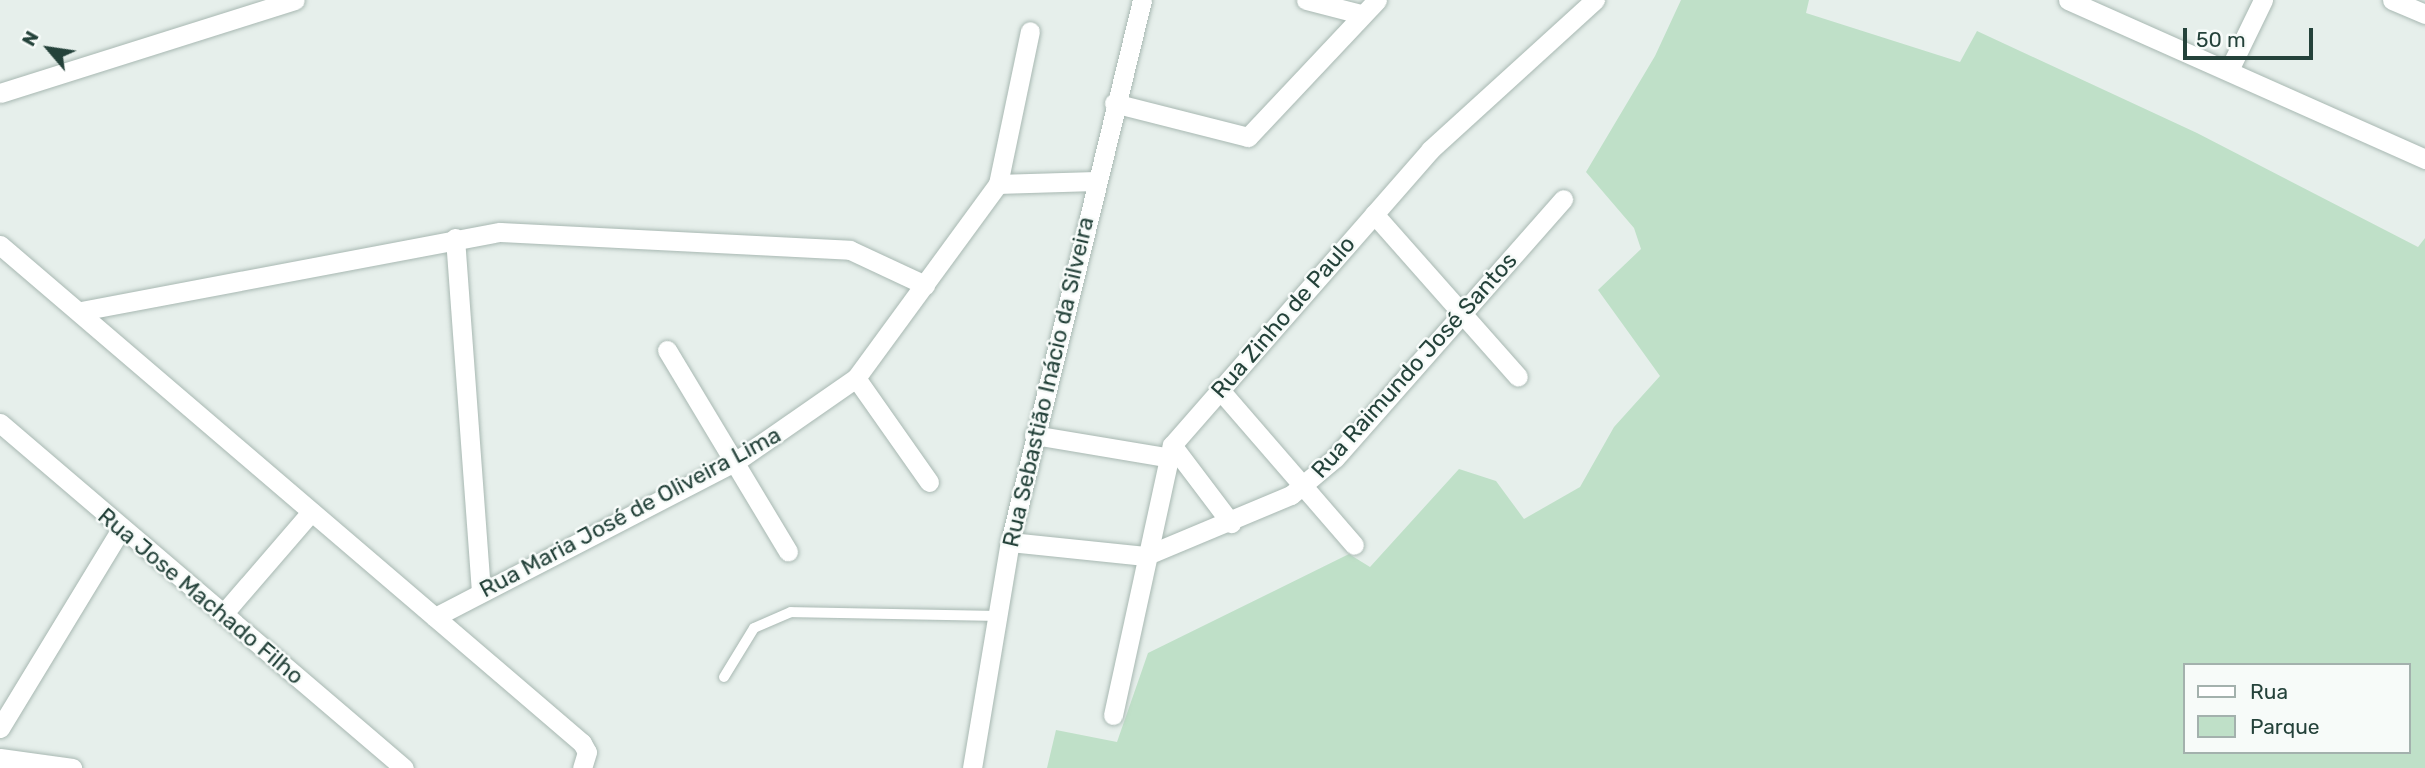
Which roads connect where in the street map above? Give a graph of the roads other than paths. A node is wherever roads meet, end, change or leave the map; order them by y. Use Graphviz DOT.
graph roads {
  1 [pos="295,0"];
  2 [pos="1142,0"];
  3 [pos="1306,0"];
  4 [pos="1377,0"];
  5 [pos="1595,0"];
  6 [pos="2068,0"];
  7 [pos="2263,0"];
  8 [pos="2392,0"];
  9 [pos="1361,14"];
  10 [pos="2425,15"];
  11 [pos="1030,31"];
  12 [pos="2229,70"];
  13 [pos="0,93"];
  14 [pos="1114,103"];
  15 [pos="2425,159"];
  16 [pos="1094,181"];
  17 [pos="998,184"];
  18 [pos="1563,200"];
  19 [pos="1374,214"];
  20 [pos="455,238"];
  21 [pos="0,245"];
  22 [pos="925,285"];
  23 [pos="81,312"];
  24 [pos="1460,316"];
  25 [pos="667,350"];
  26 [pos="1518,377"];
  27 [pos="856,378"];
  28 [pos="1219,389"];
  29 [pos="0,423"];
  30 [pos="1034,435"];
  31 [pos="1169,451"];
  32 [pos="738,460"];
  33 [pos="929,482"];
  34 [pos="1304,487"];
  35 [pos="311,512"];
  36 [pos="1231,523"];
  37 [pos="121,529"];
  38 [pos="1010,542"];
  39 [pos="1354,545"];
  40 [pos="788,551"];
  41 [pos="1146,556"];
  42 [pos="481,591"];
  43 [pos="223,614"];
  44 [pos="994,616"];
  45 [pos="435,617"];
  46 [pos="724,677"];
  47 [pos="1113,715"];
  48 [pos="0,728"];
  49 [pos="0,758"];
  50 [pos="72,768"];
  51 [pos="404,768"];
  52 [pos="582,768"];
  53 [pos="972,768"];
  1 -- 13 [label="street"];
  2 -- 14 [label="street, Rua Sebastião Inácio da Silveira"];
  3 -- 9 [label="street"];
  4 -- 9 [label="street"];
  5 -- 19 [label="street, Rua Zinho de Paulo"];
  6 -- 12 [label="street"];
  7 -- 12 [label="street"];
  8 -- 10 [label="street"];
  9 -- 14 [label="street"];
  11 -- 17 [label="street"];
  12 -- 15 [label="street"];
  14 -- 16 [label="street, Rua Sebastião Inácio da Silveira"];
  16 -- 17 [label="street"];
  16 -- 30 [label="street, Rua Sebastião Inácio da Silveira"];
  17 -- 22 [label="street, Rua Maria José de Oliveira Lima"];
  18 -- 24 [label="street, Rua Raimundo José Santos"];
  19 -- 24 [label="street"];
  19 -- 28 [label="street, Rua Zinho de Paulo"];
  20 -- 22 [label="street"];
  20 -- 23 [label="street"];
  20 -- 42 [label="street"];
  21 -- 23 [label="street"];
  22 -- 27 [label="street, Rua Maria José de Oliveira Lima"];
  23 -- 35 [label="street"];
  24 -- 26 [label="street"];
  24 -- 34 [label="street, Rua Raimundo José Santos"];
  25 -- 32 [label="street"];
  27 -- 32 [label="street, Rua Maria José de Oliveira Lima"];
  27 -- 33 [label="street"];
  28 -- 31 [label="street, Rua Zinho de Paulo"];
  28 -- 34 [label="street"];
  29 -- 37 [label="street, Rua Jose Machado Filho"];
  30 -- 31 [label="street"];
  30 -- 38 [label="street, Rua Sebastião Inácio da Silveira"];
  31 -- 36 [label="street"];
  31 -- 41 [label="street, Rua Zinho de Paulo"];
  32 -- 40 [label="street"];
  32 -- 42 [label="street, Rua Maria José de Oliveira Lima"];
  34 -- 36 [label="street, Rua Raimundo José Santos"];
  34 -- 39 [label="street"];
  35 -- 43 [label="street"];
  35 -- 45 [label="street"];
  36 -- 41 [label="street, Rua Raimundo José Santos"];
  37 -- 43 [label="street, Rua Jose Machado Filho"];
  37 -- 48 [label="street"];
  38 -- 41 [label="street, Rua Raimundo José Santos"];
  38 -- 44 [label="street, Rua Sebastião Inácio da Silveira"];
  41 -- 47 [label="street, Rua Zinho de Paulo"];
  42 -- 45 [label="street, Rua Maria José de Oliveira Lima"];
  43 -- 51 [label="street, Rua Jose Machado Filho"];
  44 -- 46 [label="lane"];
  44 -- 53 [label="street, Rua Sebastião Inácio da Silveira"];
  45 -- 52 [label="street"];
  49 -- 50 [label="street"];
}
